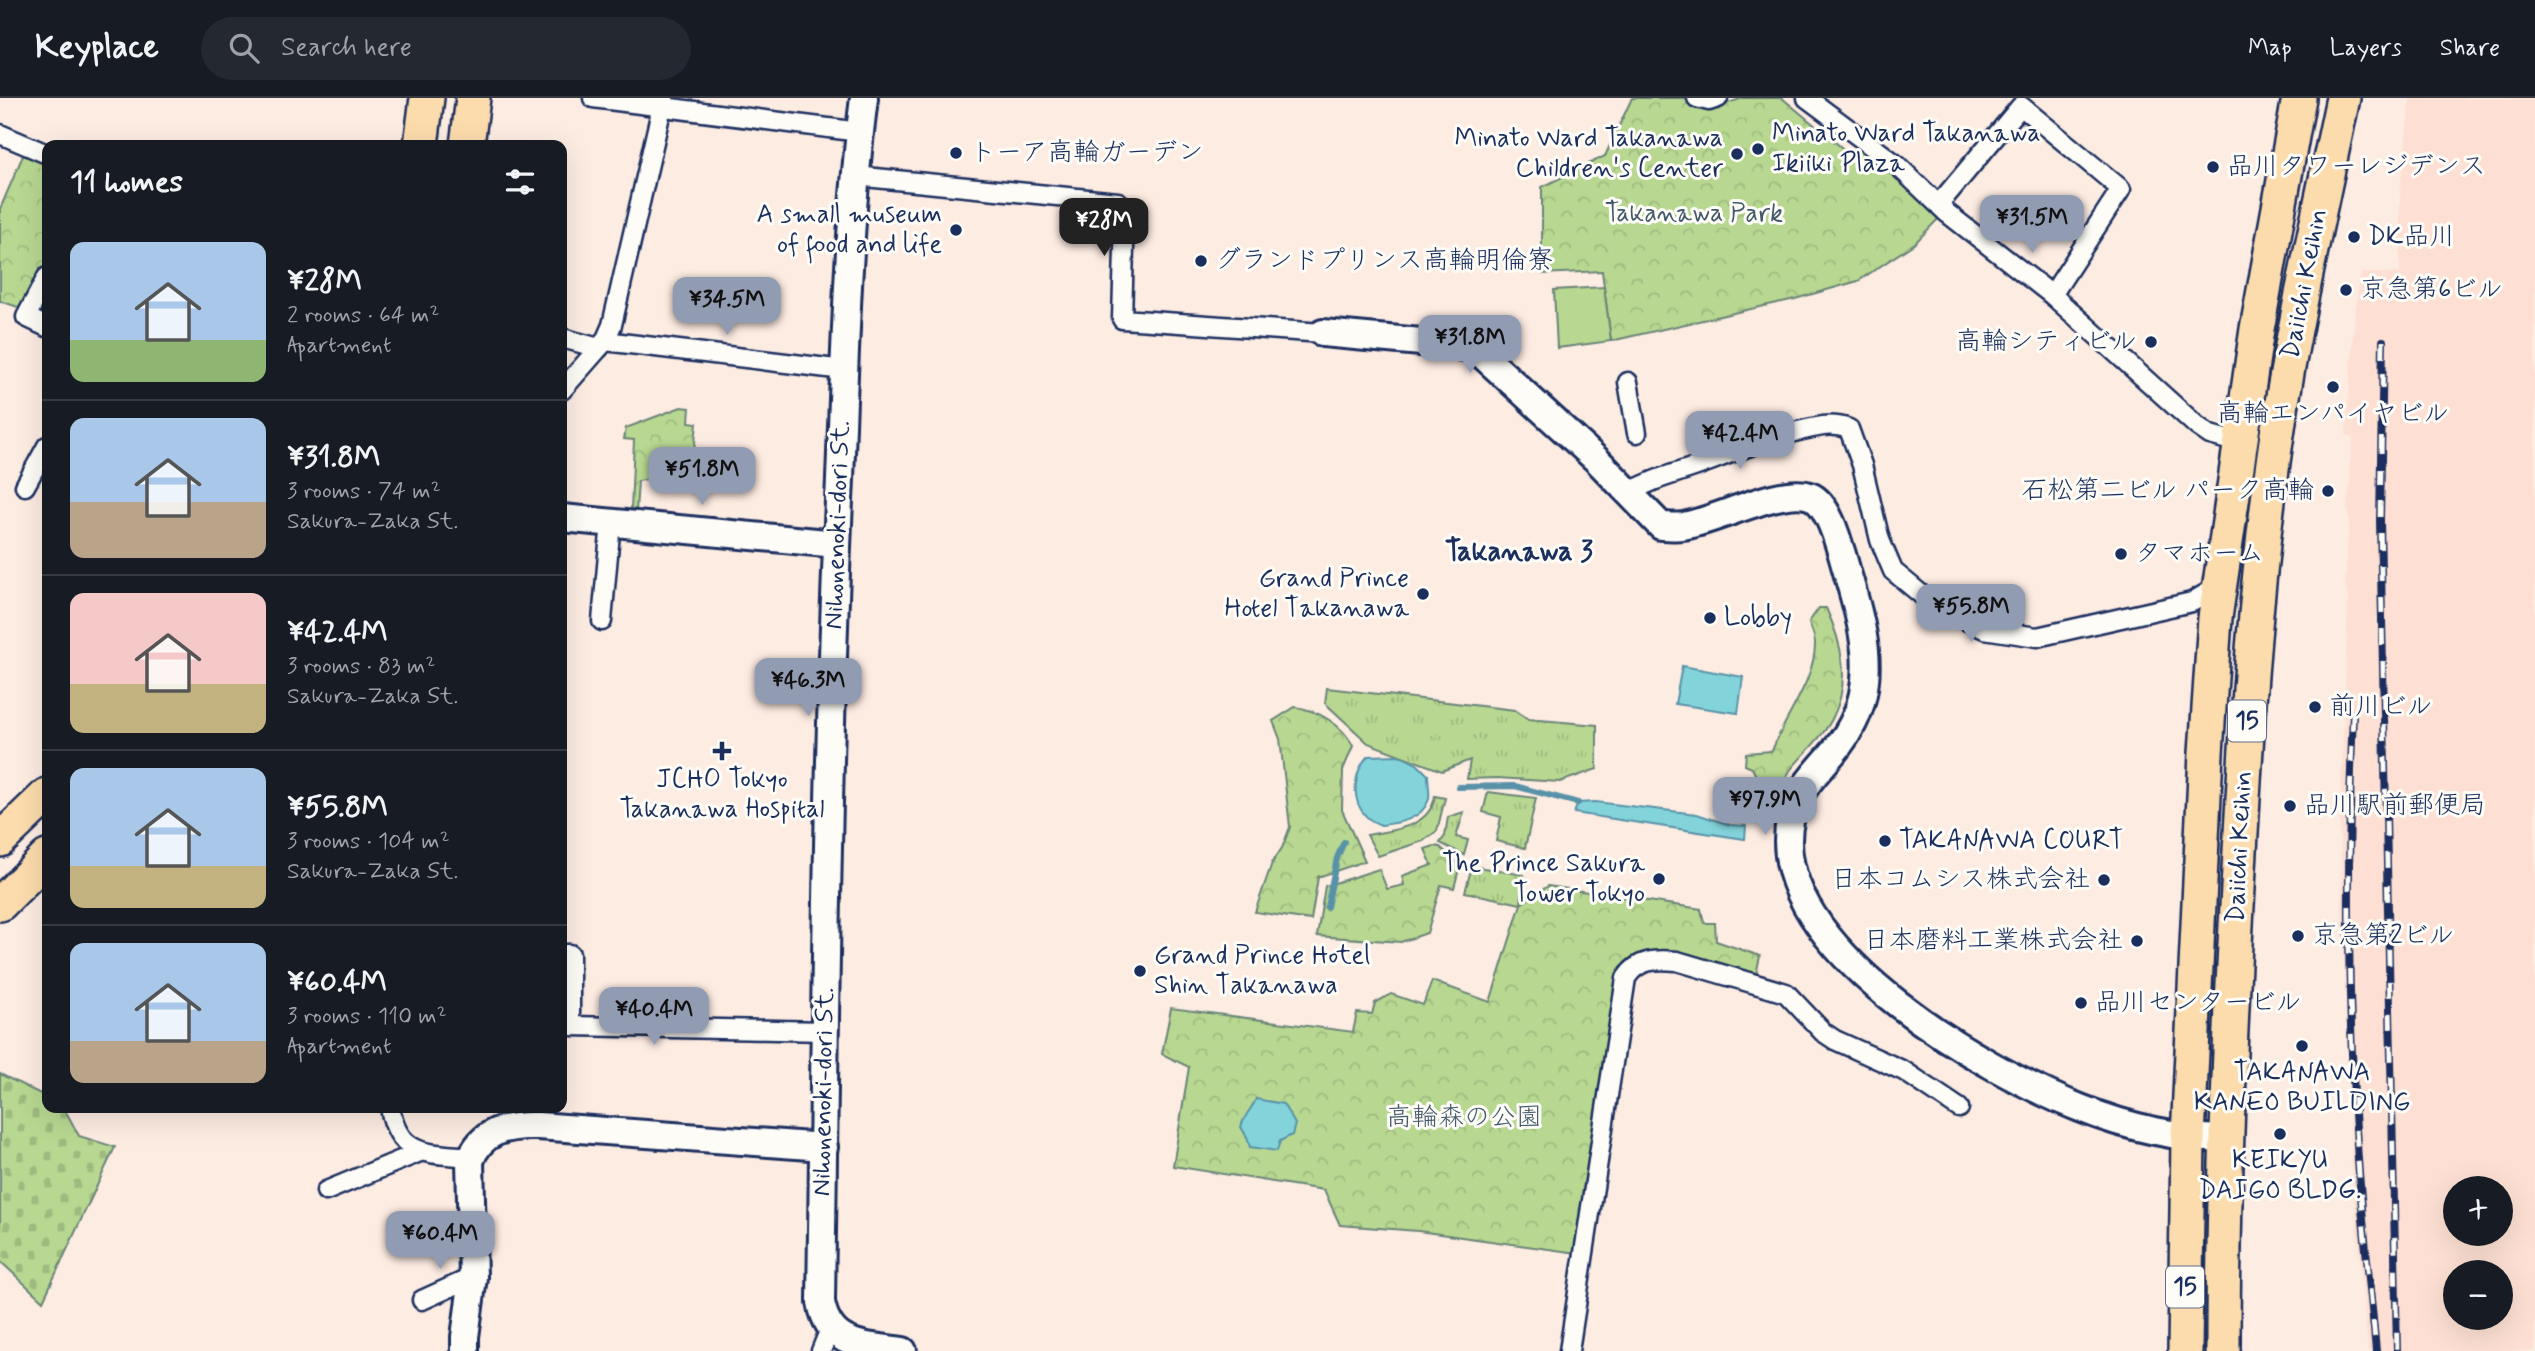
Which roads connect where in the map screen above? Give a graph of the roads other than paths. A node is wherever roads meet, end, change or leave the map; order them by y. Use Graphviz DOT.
graph roads {
  1 [pos="427,98"];
  2 [pos="473,98"];
  3 [pos="593,98"];
  4 [pos="864,98"];
  5 [pos="1697,98"];
  6 [pos="1718,98"];
  7 [pos="1807,98"];
  8 [pos="2299,98"];
  9 [pos="2343,98"];
  10 [pos="663,103"];
  11 [pos="860,132"];
  12 [pos="0,134"];
  13 [pos="422,140"];
  14 [pos="468,140"];
  15 [pos="42,152"];
  16 [pos="855,176"];
  17 [pos="1939,204"];
  18 [pos="42,287"];
  19 [pos="2052,295"];
  20 [pos="42,325"];
  21 [pos="1323,333"];
  22 [pos="567,339"];
  23 [pos="602,344"];
  24 [pos="844,370"];
  25 [pos="1628,382"];
  26 [pos="567,384"];
  27 [pos="1637,433"];
  28 [pos="2239,443"];
  29 [pos="42,456"];
  30 [pos="26,486"];
  31 [pos="1629,493"];
  32 [pos="567,518"];
  33 [pos="611,522"];
  34 [pos="837,544"];
  35 [pos="2219,586"];
  36 [pos="602,621"];
  37 [pos="42,799"];
  38 [pos="0,840"];
  39 [pos="42,862"];
  40 [pos="0,904"];
  41 [pos="567,954"];
  42 [pos="825,1031"];
  43 [pos="1959,1108"];
  44 [pos="391,1113"];
  45 [pos="2188,1138"];
  46 [pos="2225,1139"];
  47 [pos="824,1147"];
  48 [pos="420,1152"];
  49 [pos="471,1157"];
  50 [pos="326,1191"];
  51 [pos="473,1277"];
  52 [pos="422,1300"];
  53 [pos="826,1340"];
  54 [pos="465,1351"];
  55 [pos="903,1351"];
  56 [pos="1569,1351"];
  57 [pos="2185,1351"];
  58 [pos="2224,1351"];
  1 -- 13 [label="highway"];
  2 -- 14 [label="highway"];
  3 -- 10 [label="street"];
  4 -- 11 [label="street, Nihonenoki-dori St."];
  5 -- 6 [label="street"];
  7 -- 17 [label="street"];
  8 -- 28 [label="highway, Daiichi Keihin / 15"];
  9 -- 46 [label="highway, Daiichi Keihin / 15"];
  10 -- 11 [label="street"];
  10 -- 23 [label="street"];
  11 -- 16 [label="street, Nihonenoki-dori St."];
  12 -- 15 [label="street"];
  16 -- 21 [label="street"];
  16 -- 24 [label="street, Nihonenoki-dori St."];
  17 -- 19 [label="street"];
  17 -- 19 [label="street"];
  18 -- 20 [label="street"];
  19 -- 28 [label="street"];
  21 -- 31 [label="street"];
  22 -- 23 [label="street"];
  23 -- 24 [label="street"];
  23 -- 26 [label="street"];
  24 -- 34 [label="street, Nihonenoki-dori St."];
  25 -- 27 [label="street"];
  28 -- 35 [label="highway, Daiichi Keihin / 15"];
  29 -- 30 [label="street"];
  31 -- 35 [label="street"];
  31 -- 45 [label="street"];
  32 -- 33 [label="street"];
  33 -- 34 [label="street"];
  33 -- 36 [label="street"];
  34 -- 42 [label="street, Nihonenoki-dori St."];
  35 -- 45 [label="highway, Daiichi Keihin / 15"];
  37 -- 38 [label="highway"];
  39 -- 40 [label="highway"];
  41 -- 42 [label="street"];
  42 -- 47 [label="street, Nihonenoki-dori St."];
  43 -- 56 [label="street"];
  44 -- 48 [label="street"];
  45 -- 46 [label="street"];
  45 -- 57 [label="highway, Daiichi Keihin / 15"];
  46 -- 58 [label="highway, Daiichi Keihin / 15"];
  47 -- 49 [label="street"];
  47 -- 53 [label="street, Nihonenoki-dori St."];
  48 -- 49 [label="street"];
  48 -- 50 [label="street"];
  49 -- 51 [label="street"];
  51 -- 52 [label="street"];
  51 -- 54 [label="street"];
  53 -- 55 [label="street"];
}
